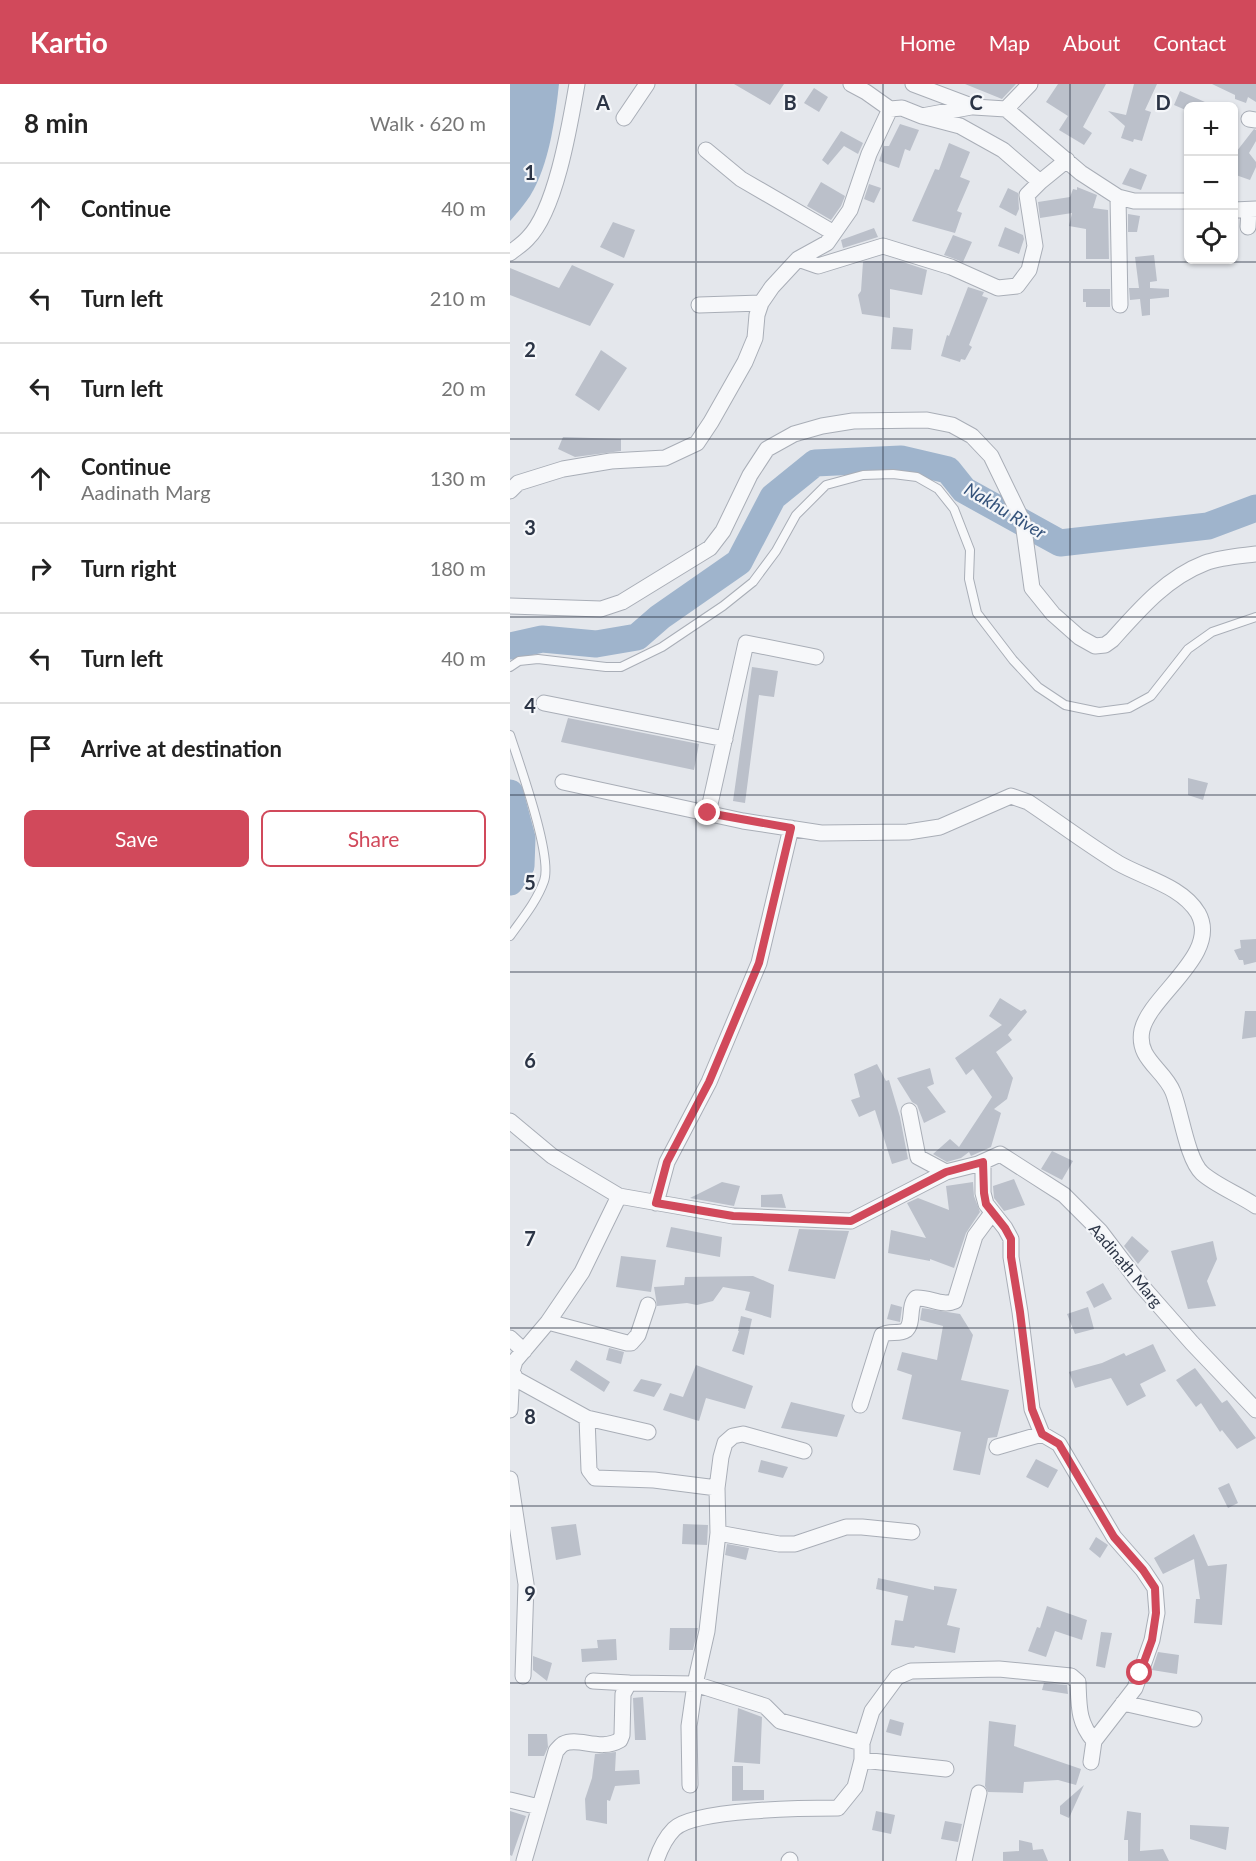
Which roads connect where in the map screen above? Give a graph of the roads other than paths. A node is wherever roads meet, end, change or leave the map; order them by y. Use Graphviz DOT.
graph roads {
  1 [pos="577,84"];
  2 [pos="648,84"];
  3 [pos="851,84"];
  4 [pos="913,84"];
  5 [pos="1030,84"];
  6 [pos="974,107"];
  7 [pos="890,109"];
  8 [pos="1006,109"];
  9 [pos="922,116"];
  10 [pos="624,118"];
  11 [pos="706,150"];
  12 [pos="1067,160"];
  13 [pos="1040,182"];
  14 [pos="1118,197"];
  15 [pos="1184,201"];
  16 [pos="1246,210"];
  17 [pos="1248,227"];
  18 [pos="834,233"];
  19 [pos="510,253"];
  20 [pos="798,260"];
  21 [pos="761,303"];
  22 [pos="699,305"];
  23 [pos="1120,305"];
  24 [pos="510,491"];
  25 [pos="1256,554"];
  26 [pos="510,606"];
  27 [pos="1256,617"];
  28 [pos="816,657"];
  29 [pos="510,667"];
  30 [pos="544,703"];
  31 [pos="510,735"];
  32 [pos="725,739"];
  33 [pos="563,782"];
  34 [pos="708,813"];
  35 [pos="791,828"];
  36 [pos="510,936"];
  37 [pos="909,1111"];
  38 [pos="510,1121"];
  39 [pos="981,1163"];
  40 [pos="946,1172"];
  41 [pos="618,1196"];
  42 [pos="656,1203"];
  43 [pos="1256,1206"];
  44 [pos="992,1213"];
  45 [pos="648,1305"];
  46 [pos="548,1322"];
  47 [pos="510,1338"];
  48 [pos="524,1351"];
  49 [pos="512,1371"];
  50 [pos="860,1405"];
  51 [pos="510,1410"];
  52 [pos="1256,1410"];
  53 [pos="587,1418"];
  54 [pos="648,1432"];
  55 [pos="1042,1434"];
  56 [pos="997,1447"];
  57 [pos="804,1451"];
  58 [pos="510,1479"];
  59 [pos="717,1488"];
  60 [pos="912,1532"];
  61 [pos="718,1533"];
  62 [pos="524,1676"];
  63 [pos="593,1681"];
  64 [pos="629,1683"];
  65 [pos="695,1684"];
  66 [pos="1123,1703"];
  67 [pos="1194,1719"];
  68 [pos="1094,1741"];
  69 [pos="862,1743"];
  70 [pos="862,1760"];
  71 [pos="1091,1762"];
  72 [pos="946,1769"];
  73 [pos="690,1785"];
  74 [pos="979,1792"];
  75 [pos="510,1800"];
  76 [pos="539,1807"];
  77 [pos="524,1861"];
  78 [pos="656,1861"];
  79 [pos="964,1861"];
  1 -- 19 [label="street"];
  2 -- 10 [label="street"];
  3 -- 7 [label="street"];
  4 -- 6 [label="street"];
  5 -- 8 [label="street"];
  6 -- 8 [label="street"];
  6 -- 9 [label="street"];
  7 -- 9 [label="street"];
  7 -- 18 [label="street"];
  8 -- 12 [label="street"];
  9 -- 13 [label="street"];
  11 -- 18 [label="street"];
  12 -- 13 [label="street"];
  12 -- 14 [label="street"];
  13 -- 20 [label="street"];
  14 -- 15 [label="street"];
  14 -- 23 [label="street"];
  16 -- 17 [label="street"];
  18 -- 20 [label="street"];
  20 -- 21 [label="street"];
  21 -- 22 [label="street"];
  21 -- 24 [label="street"];
  25 -- 26 [label="street"];
  27 -- 29 [label="lane"];
  28 -- 32 [label="street"];
  30 -- 32 [label="street"];
  31 -- 36 [label="lane"];
  32 -- 34 [label="street"];
  33 -- 34 [label="street"];
  34 -- 35 [label="street"];
  35 -- 42 [label="street"];
  35 -- 43 [label="street"];
  37 -- 40 [label="street"];
  38 -- 41 [label="street"];
  39 -- 40 [label="street"];
  39 -- 44 [label="street"];
  39 -- 52 [label="street, Aadinath Marg"];
  40 -- 42 [label="street"];
  41 -- 42 [label="street"];
  41 -- 46 [label="street"];
  44 -- 50 [label="street"];
  44 -- 55 [label="street"];
  45 -- 46 [label="street"];
  46 -- 48 [label="street"];
  47 -- 48 [label="street"];
  48 -- 49 [label="street"];
  49 -- 51 [label="street"];
  49 -- 53 [label="street"];
  53 -- 54 [label="street"];
  53 -- 59 [label="street"];
  55 -- 56 [label="street"];
  55 -- 66 [label="street"];
  57 -- 59 [label="street"];
  58 -- 62 [label="street"];
  59 -- 61 [label="street"];
  60 -- 61 [label="street"];
  61 -- 65 [label="street"];
  63 -- 64 [label="street"];
  64 -- 65 [label="street"];
  64 -- 76 [label="street"];
  65 -- 69 [label="street"];
  65 -- 73 [label="street"];
  66 -- 67 [label="street"];
  66 -- 68 [label="street"];
  68 -- 69 [label="street"];
  68 -- 71 [label="street"];
  69 -- 70 [label="street"];
  70 -- 72 [label="street"];
  70 -- 78 [label="street"];
  74 -- 79 [label="street"];
  75 -- 76 [label="street"];
  76 -- 77 [label="street"];
}
